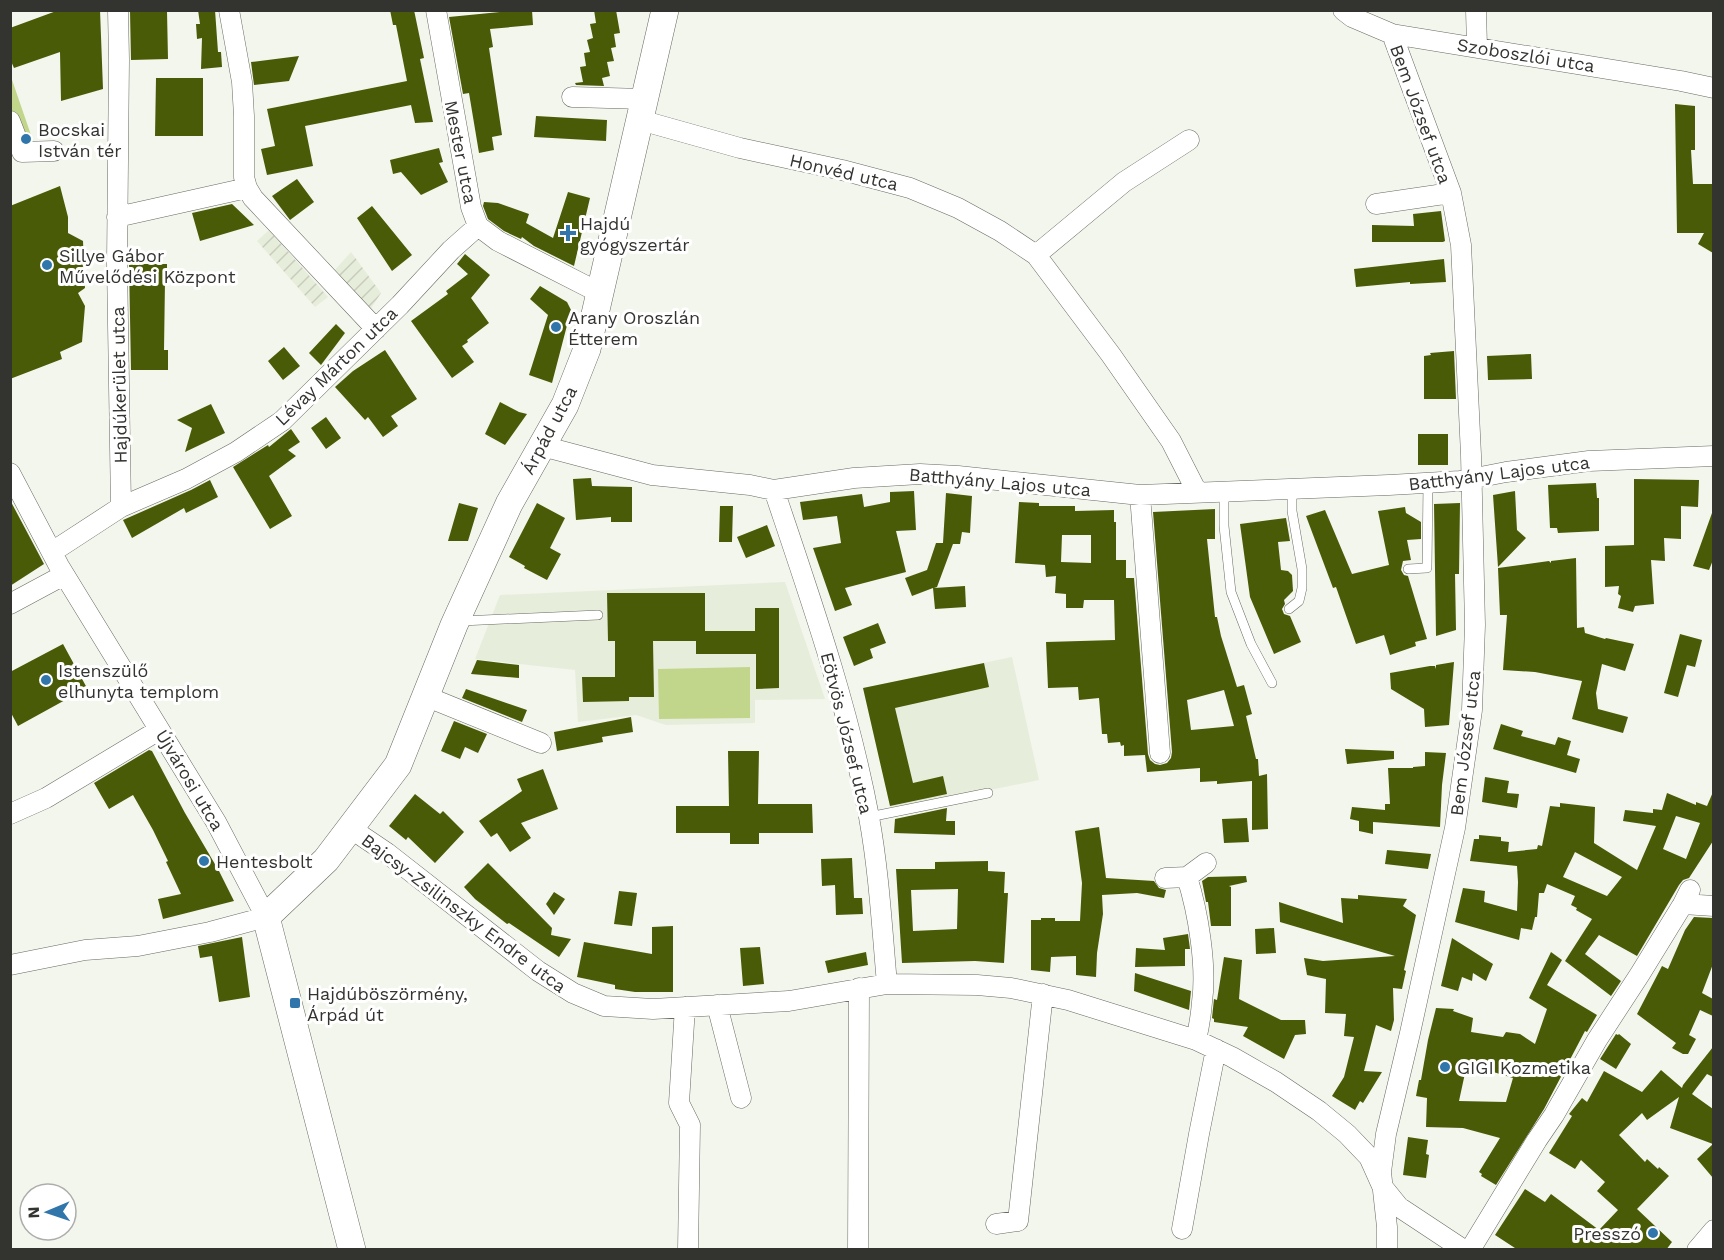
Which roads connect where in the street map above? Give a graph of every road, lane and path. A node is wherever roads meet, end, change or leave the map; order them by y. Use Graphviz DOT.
graph roads {
  1 [pos="118,10"];
  2 [pos="229,10"];
  3 [pos="436,10"];
  4 [pos="665,10"];
  5 [pos="1343,10"];
  6 [pos="1476,10"];
  7 [pos="1392,34"];
  8 [pos="1478,46"];
  9 [pos="1713,88"];
  10 [pos="572,97"];
  11 [pos="642,110"];
  12 [pos="10,121"];
  13 [pos="1189,140"];
  14 [pos="54,151"];
  15 [pos="247,188"];
  16 [pos="1451,193"];
  17 [pos="1376,204"];
  18 [pos="117,217"];
  19 [pos="478,226"];
  20 [pos="1036,255"];
  21 [pos="600,293"];
  22 [pos="376,329"];
  23 [pos="542,446"];
  24 [pos="1713,456"];
  25 [pos="10,473"];
  26 [pos="1472,479"];
  27 [pos="1428,483"];
  28 [pos="1292,489"];
  29 [pos="774,490"];
  30 [pos="1224,491"];
  31 [pos="1197,492"];
  32 [pos="1140,495"];
  33 [pos="121,507"];
  34 [pos="51,552"];
  35 [pos="1408,569"];
  36 [pos="64,575"];
  37 [pos="10,604"];
  38 [pos="1289,609"];
  39 [pos="598,615"];
  40 [pos="456,622"];
  41 [pos="1272,683"];
  42 [pos="425,696"];
  43 [pos="159,730"];
  44 [pos="541,743"];
  45 [pos="1160,753"];
  46 [pos="988,793"];
  47 [pos="10,814"];
  48 [pos="869,817"];
  49 [pos="350,828"];
  50 [pos="1206,863"];
  51 [pos="1187,877"];
  52 [pos="1165,878"];
  53 [pos="1713,906"];
  54 [pos="266,917"];
  55 [pos="10,965"];
  56 [pos="887,984"];
  57 [pos="859,988"];
  58 [pos="1043,994"];
  59 [pos="717,1005"];
  60 [pos="685,1007"];
  61 [pos="1196,1040"];
  62 [pos="1216,1049"];
  63 [pos="741,1098"];
  64 [pos="1382,1186"];
  65 [pos="996,1224"];
  66 [pos="1182,1228"];
  67 [pos="1713,1230"];
  68 [pos="352,1250"];
  69 [pos="688,1250"];
  70 [pos="858,1250"];
  71 [pos="1387,1250"];
  72 [pos="1464,1250"];
  73 [pos="1470,1250"];
  74 [pos="1697,1250"];
  1 -- 18 [label="street, Hajdúkerület utca"];
  2 -- 15 [label="street"];
  3 -- 19 [label="street, Mester utca"];
  4 -- 11 [label="street, Árpád utca"];
  5 -- 7 [label="street, Szoboszlói utca"];
  6 -- 8 [label="street"];
  7 -- 8 [label="street, Szoboszlói utca"];
  7 -- 16 [label="street, Bem József utca"];
  8 -- 9 [label="street, Szoboszlói utca"];
  10 -- 11 [label="street, Honvéd utca"];
  11 -- 20 [label="street, Honvéd utca"];
  11 -- 21 [label="street, Árpád utca"];
  12 -- 14 [label="street"];
  13 -- 20 [label="street"];
  15 -- 18 [label="street"];
  15 -- 22 [label="street"];
  16 -- 17 [label="street, Bem József utca"];
  16 -- 26 [label="street, Bem József utca"];
  18 -- 33 [label="street, Hajdúkerület utca"];
  19 -- 21 [label="street, Mester utca"];
  19 -- 22 [label="street, Lévay Márton utca"];
  20 -- 31 [label="street, Honvéd utca"];
  21 -- 23 [label="street, Árpád utca"];
  22 -- 33 [label="street, Lévay Márton utca"];
  23 -- 29 [label="street, Batthyány Lajos utca"];
  23 -- 40 [label="street, Árpád utca"];
  24 -- 26 [label="street, Batthyány Lajos utca"];
  25 -- 34 [label="street, Újvárosi utca"];
  26 -- 27 [label="street, Batthyány Lajos utca"];
  26 -- 64 [label="street, Bem József utca"];
  27 -- 28 [label="street, Batthyány Lajos utca"];
  27 -- 35 [label="lane"];
  28 -- 30 [label="street, Batthyány Lajos utca"];
  28 -- 38 [label="lane"];
  29 -- 32 [label="street, Batthyány Lajos utca"];
  29 -- 48 [label="street, Eötvös József utca"];
  30 -- 31 [label="street, Batthyány Lajos utca"];
  30 -- 41 [label="lane"];
  31 -- 32 [label="street, Batthyány Lajos utca"];
  32 -- 45 [label="street"];
  33 -- 34 [label="street, Lévay Márton utca"];
  34 -- 36 [label="street, Újvárosi utca"];
  36 -- 37 [label="street"];
  36 -- 43 [label="street, Újvárosi utca"];
  39 -- 40 [label="lane"];
  40 -- 42 [label="street, Árpád utca"];
  42 -- 44 [label="street"];
  42 -- 49 [label="street, Árpád utca"];
  43 -- 47 [label="street"];
  43 -- 54 [label="street, Újvárosi utca"];
  46 -- 48 [label="lane"];
  48 -- 56 [label="street, Eötvös József utca"];
  49 -- 54 [label="street, Árpád utca"];
  49 -- 60 [label="street, Bajcsy-Zsilinszky Endre utca"];
  50 -- 51 [label="street"];
  51 -- 52 [label="street"];
  51 -- 61 [label="street"];
  53 -- 73 [label="street"];
  54 -- 55 [label="street"];
  54 -- 68 [label="street, Újvárosi utca"];
  56 -- 57 [label="street, Bajcsy-Zsilinszky Endre utca"];
  56 -- 58 [label="street, Bajcsy-Zsilinszky Endre utca"];
  57 -- 59 [label="street, Bajcsy-Zsilinszky Endre utca"];
  57 -- 70 [label="street"];
  58 -- 61 [label="street, Bajcsy-Zsilinszky Endre utca"];
  58 -- 65 [label="street"];
  59 -- 60 [label="street, Bajcsy-Zsilinszky Endre utca"];
  59 -- 63 [label="street"];
  60 -- 69 [label="street"];
  61 -- 62 [label="street, Bajcsy-Zsilinszky Endre utca"];
  62 -- 64 [label="street, Bajcsy-Zsilinszky Endre utca"];
  62 -- 66 [label="street"];
  64 -- 71 [label="street, Bem József utca"];
  64 -- 72 [label="street, Bajcsy-Zsilinszky Endre utca"];
  67 -- 74 [label="street"];
}
